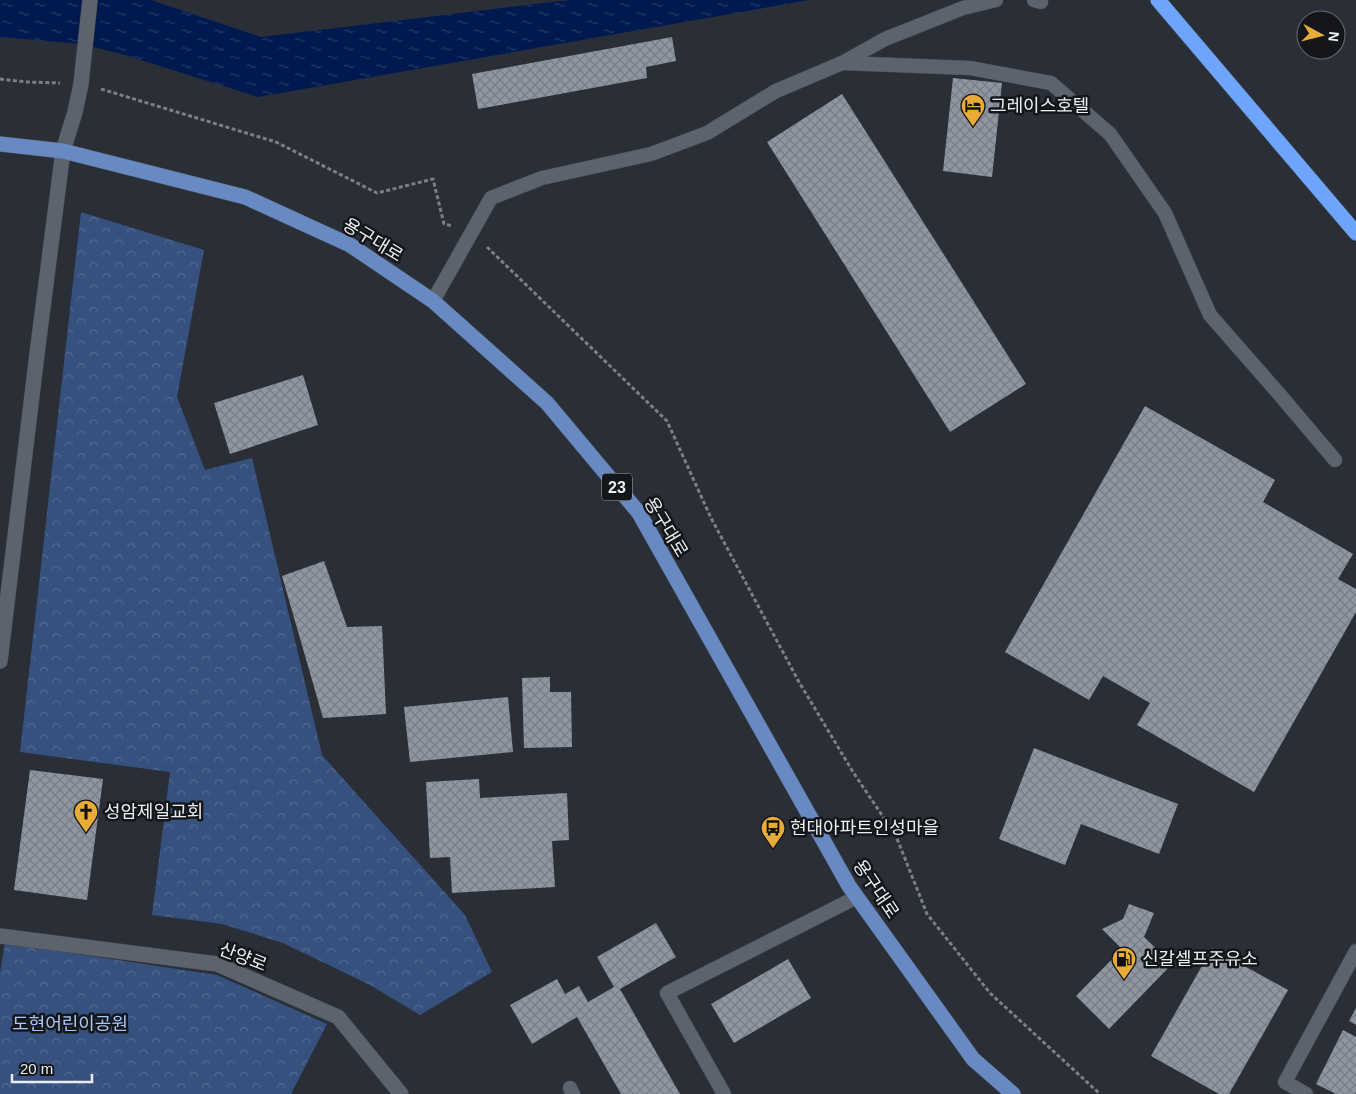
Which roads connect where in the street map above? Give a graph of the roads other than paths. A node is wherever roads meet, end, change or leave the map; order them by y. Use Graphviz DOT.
graph roads {
  1 [pos="90,0"];
  2 [pos="996,0"];
  3 [pos="1158,0"];
  4 [pos="842,63"];
  5 [pos="0,144"];
  6 [pos="63,151"];
  7 [pos="1356,234"];
  8 [pos="433,301"];
  9 [pos="1335,460"];
  10 [pos="0,661"];
  11 [pos="856,897"];
  12 [pos="0,936"];
  13 [pos="1356,951"];
  14 [pos="401,1094"];
  15 [pos="724,1094"];
  16 [pos="1013,1094"];
  17 [pos="1306,1094"];
  1 -- 6 [label="street"];
  2 -- 4 [label="lane"];
  3 -- 7 [label="highway"];
  4 -- 8 [label="lane"];
  4 -- 9 [label="lane"];
  5 -- 6 [label="main road, 용구대로 / 23"];
  6 -- 8 [label="main road, 용구대로 / 23"];
  6 -- 10 [label="street"];
  8 -- 11 [label="main road, 용구대로 / 23"];
  11 -- 15 [label="lane"];
  11 -- 16 [label="main road, 용구대로 / 23"];
  12 -- 14 [label="street, 산양로"];
  13 -- 17 [label="lane"];
}
